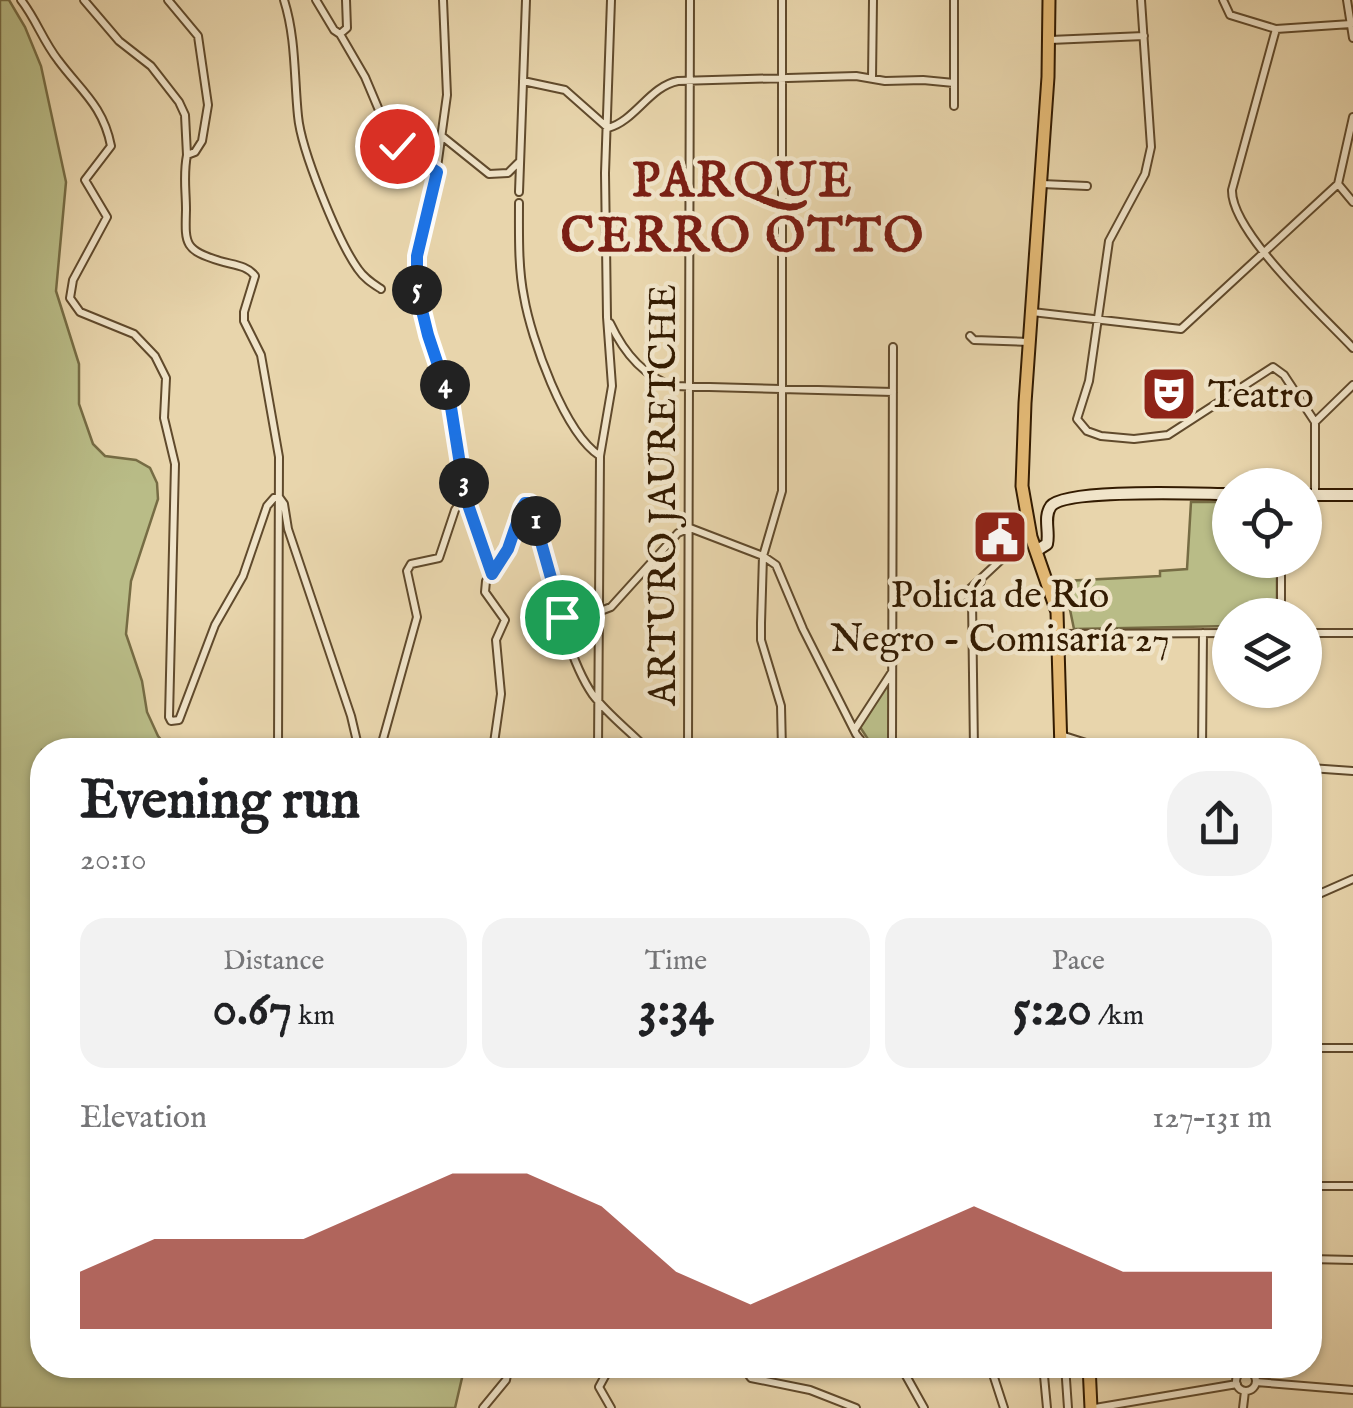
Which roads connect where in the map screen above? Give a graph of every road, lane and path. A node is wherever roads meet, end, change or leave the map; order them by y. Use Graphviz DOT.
graph roads {
  1 [pos="21,0"];
  2 [pos="84,0"];
  3 [pos="168,0"];
  4 [pos="284,0"];
  5 [pos="316,0"];
  6 [pos="346,0"];
  7 [pos="442,0"];
  8 [pos="526,0"];
  9 [pos="611,0"];
  10 [pos="690,0"];
  11 [pos="782,0"];
  12 [pos="874,0"];
  13 [pos="954,0"];
  14 [pos="1049,0"];
  15 [pos="1141,0"];
  16 [pos="1223,0"];
  17 [pos="1347,0"];
  18 [pos="1351,24"];
  19 [pos="1276,28"];
  20 [pos="340,34"];
  21 [pos="1144,36"];
  22 [pos="1353,38"];
  23 [pos="1050,40"];
  24 [pos="872,78"];
  25 [pos="690,80"];
  26 [pos="782,80"];
  27 [pos="523,81"];
  28 [pos="954,83"];
  29 [pos="954,106"];
  30 [pos="1353,117"];
  31 [pos="608,128"];
  32 [pos="442,136"];
  33 [pos="187,155"];
  34 [pos="518,162"];
  35 [pos="437,172"];
  36 [pos="1040,184"];
  37 [pos="1338,184"];
  38 [pos="1087,186"];
  39 [pos="519,192"];
  40 [pos="1353,202"];
  41 [pos="519,204"];
  42 [pos="1263,252"];
  43 [pos="381,289"];
  44 [pos="1032,312"];
  45 [pos="607,317"];
  46 [pos="1097,319"];
  47 [pos="970,336"];
  48 [pos="1030,342"];
  49 [pos="893,347"];
  50 [pos="1353,348"];
  51 [pos="1353,385"];
  52 [pos="691,388"];
  53 [pos="782,390"];
  54 [pos="893,392"];
  55 [pos="1315,422"];
  56 [pos="600,456"];
  57 [pos="1312,468"];
  58 [pos="1212,494"];
  59 [pos="1322,495"];
  60 [pos="1353,495"];
  61 [pos="465,496"];
  62 [pos="279,498"];
  63 [pos="690,528"];
  64 [pos="1030,537"];
  65 [pos="1036,551"];
  66 [pos="763,556"];
  67 [pos="492,574"];
  68 [pos="982,581"];
  69 [pos="957,601"];
  70 [pos="598,612"];
  71 [pos="1203,633"];
  72 [pos="1212,633"];
  73 [pos="1322,633"];
  74 [pos="1353,633"];
  75 [pos="1060,634"];
  76 [pos="893,670"];
  77 [pos="598,701"];
  78 [pos="854,730"];
  79 [pos="1060,735"];
  80 [pos="278,738"];
  81 [pos="357,738"];
  82 [pos="383,738"];
  83 [pos="496,738"];
  84 [pos="598,738"];
  85 [pos="636,738"];
  86 [pos="688,738"];
  87 [pos="782,738"];
  88 [pos="859,738"];
  89 [pos="892,738"];
  90 [pos="974,738"];
  91 [pos="1070,738"];
  92 [pos="1202,738"];
  93 [pos="1322,769"];
  94 [pos="1353,771"];
  95 [pos="1353,879"];
  96 [pos="1322,893"];
  97 [pos="1322,1048"];
  98 [pos="1353,1048"];
  99 [pos="1322,1186"];
  100 [pos="1353,1186"];
  101 [pos="1322,1259"];
  102 [pos="1353,1260"];
  103 [pos="506,1378"];
  104 [pos="603,1378"];
  105 [pos="751,1378"];
  106 [pos="907,1378"];
  107 [pos="994,1378"];
  108 [pos="1044,1378"];
  109 [pos="1066,1378"];
  110 [pos="1090,1378"];
  111 [pos="1238,1378"];
  112 [pos="1254,1378"];
  113 [pos="1256,1382"];
  114 [pos="1236,1384"];
  115 [pos="1353,1390"];
  116 [pos="1244,1391"];
  117 [pos="483,1408"];
  118 [pos="611,1408"];
  119 [pos="856,1408"];
  120 [pos="924,1408"];
  121 [pos="1004,1408"];
  122 [pos="1047,1408"];
  123 [pos="1068,1408"];
  124 [pos="1093,1408"];
  125 [pos="1243,1408"];
  1 -- 62 [label="street"];
  2 -- 33 [label="street"];
  3 -- 33 [label="street"];
  4 -- 43 [label="street"];
  5 -- 20 [label="street"];
  6 -- 20 [label="street"];
  7 -- 32 [label="street"];
  8 -- 27 [label="street"];
  9 -- 31 [label="street"];
  10 -- 25 [label="street, ARTURO JAURETCHE"];
  11 -- 26 [label="street"];
  12 -- 24 [label="street"];
  13 -- 28 [label="street"];
  14 -- 23 [label="main road"];
  15 -- 21 [label="street"];
  16 -- 19 [label="street"];
  17 -- 18 [label="street"];
  18 -- 19 [label="street"];
  18 -- 22 [label="street"];
  19 -- 42 [label="street"];
  20 -- 35 [label="street"];
  21 -- 23 [label="street"];
  21 -- 46 [label="street"];
  23 -- 36 [label="main road"];
  24 -- 26 [label="street"];
  24 -- 28 [label="street"];
  25 -- 26 [label="street"];
  25 -- 31 [label="street"];
  25 -- 52 [label="street, ARTURO JAURETCHE"];
  26 -- 53 [label="street"];
  27 -- 31 [label="street"];
  27 -- 34 [label="street"];
  28 -- 29 [label="street"];
  30 -- 37 [label="street"];
  31 -- 45 [label="street"];
  32 -- 34 [label="street"];
  32 -- 35 [label="street"];
  33 -- 62 [label="street"];
  34 -- 39 [label="street"];
  35 -- 61 [label="street"];
  36 -- 38 [label="street"];
  36 -- 44 [label="main road"];
  37 -- 40 [label="street"];
  37 -- 42 [label="street"];
  41 -- 56 [label="street"];
  42 -- 46 [label="street"];
  42 -- 50 [label="street"];
  44 -- 46 [label="street"];
  44 -- 48 [label="main road"];
  45 -- 52 [label="street"];
  45 -- 56 [label="street"];
  46 -- 55 [label="street"];
  47 -- 48 [label="street"];
  48 -- 64 [label="main road"];
  49 -- 54 [label="street"];
  51 -- 55 [label="street"];
  52 -- 53 [label="street"];
  52 -- 63 [label="street, ARTURO JAURETCHE"];
  53 -- 54 [label="street"];
  53 -- 66 [label="street"];
  54 -- 76 [label="street"];
  55 -- 57 [label="street"];
  56 -- 70 [label="street"];
  58 -- 65 [label="main road"];
  59 -- 60 [label="main road"];
  61 -- 67 [label="street"];
  61 -- 82 [label="street"];
  62 -- 80 [label="street"];
  62 -- 81 [label="street"];
  63 -- 66 [label="street"];
  63 -- 70 [label="street"];
  63 -- 86 [label="street, ARTURO JAURETCHE"];
  64 -- 65 [label="main road"];
  64 -- 68 [label="street"];
  65 -- 75 [label="main road"];
  66 -- 78 [label="street"];
  66 -- 87 [label="street"];
  67 -- 77 [label="street"];
  67 -- 83 [label="street"];
  68 -- 69 [label="street"];
  68 -- 90 [label="street"];
  70 -- 77 [label="street"];
  71 -- 72 [label="street"];
  71 -- 75 [label="street"];
  71 -- 92 [label="street"];
  73 -- 74 [label="street"];
  75 -- 79 [label="main road"];
  76 -- 78 [label="street"];
  76 -- 89 [label="street"];
  77 -- 84 [label="street"];
  77 -- 85 [label="street"];
  78 -- 88 [label="street"];
  79 -- 91 [label="street"];
  93 -- 94 [label="street"];
  95 -- 96 [label="street"];
  97 -- 98 [label="street"];
  99 -- 100 [label="street"];
  101 -- 102 [label="street"];
  103 -- 117 [label="street"];
  104 -- 118 [label="street"];
  105 -- 119 [label="street"];
  106 -- 120 [label="street"];
  107 -- 121 [label="street"];
  108 -- 122 [label="street"];
  109 -- 123 [label="street"];
  110 -- 124 [label="main road"];
  111 -- 114 [label="street"];
  112 -- 113 [label="street"];
  113 -- 115 [label="street"];
  113 -- 116 [label="street"];
  114 -- 116 [label="street"];
  114 -- 124 [label="street"];
  116 -- 125 [label="street"];
}
